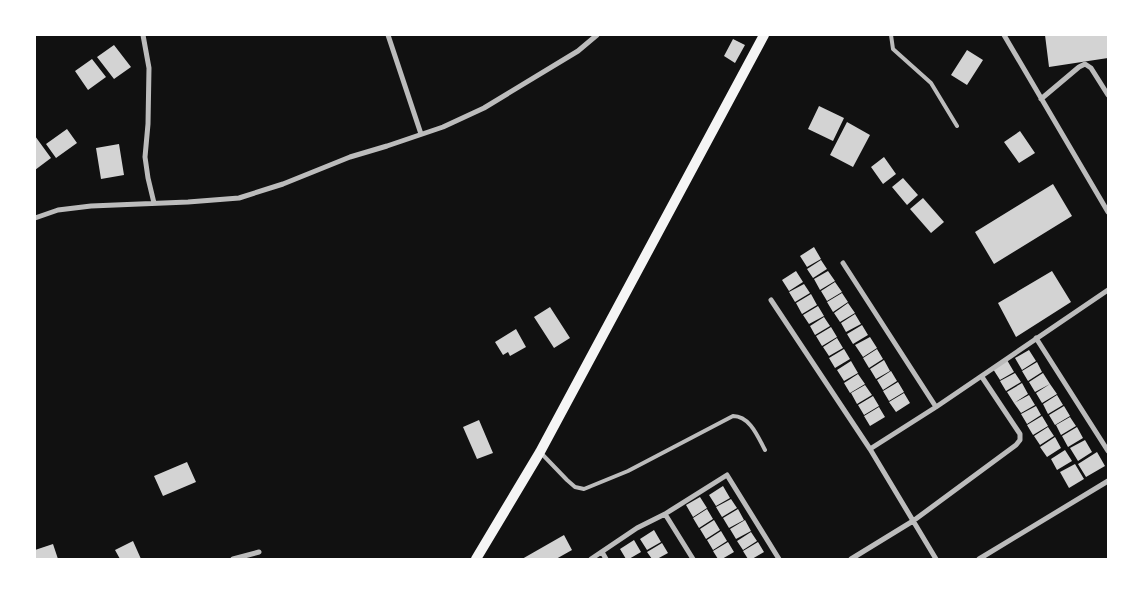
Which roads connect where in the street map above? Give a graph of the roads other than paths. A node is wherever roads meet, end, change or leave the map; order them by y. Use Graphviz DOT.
graph roads {
  1 [pos="143,35"];
  2 [pos="388,35"];
  3 [pos="598,35"];
  4 [pos="764,35"];
  5 [pos="891,35"];
  6 [pos="1004,35"];
  7 [pos="1108,95"];
  8 [pos="1041,99"];
  9 [pos="957,126"];
  10 [pos="420,134"];
  11 [pos="154,204"];
  12 [pos="1108,212"];
  13 [pos="35,218"];
  14 [pos="843,263"];
  15 [pos="1108,290"];
  16 [pos="771,300"];
  17 [pos="1036,338"];
  18 [pos="982,377"];
  19 [pos="936,408"];
  20 [pos="870,449"];
  21 [pos="765,450"];
  22 [pos="1108,451"];
  23 [pos="540,452"];
  24 [pos="1108,481"];
  25 [pos="665,514"];
  26 [pos="913,521"];
  27 [pos="259,552"];
  28 [pos="602,552"];
  29 [pos="234,559"];
  30 [pos="476,559"];
  31 [pos="591,559"];
  32 [pos="606,559"];
  33 [pos="693,559"];
  34 [pos="779,559"];
  35 [pos="851,559"];
  36 [pos="936,559"];
  37 [pos="979,559"];
  1 -- 11 [label="street"];
  2 -- 10 [label="street"];
  3 -- 10 [label="street"];
  4 -- 23 [label="main road"];
  5 -- 9 [label="lane"];
  6 -- 8 [label="street"];
  7 -- 8 [label="street"];
  8 -- 12 [label="street"];
  10 -- 11 [label="street"];
  11 -- 13 [label="street"];
  14 -- 19 [label="street"];
  15 -- 17 [label="street"];
  16 -- 20 [label="street"];
  17 -- 18 [label="street"];
  17 -- 22 [label="street"];
  18 -- 19 [label="street"];
  18 -- 26 [label="street"];
  19 -- 20 [label="street"];
  20 -- 26 [label="street"];
  21 -- 23 [label="lane"];
  23 -- 30 [label="main road"];
  24 -- 37 [label="street"];
  25 -- 28 [label="street"];
  25 -- 33 [label="street"];
  25 -- 34 [label="street"];
  26 -- 35 [label="street"];
  26 -- 36 [label="street"];
  27 -- 29 [label="street"];
  28 -- 31 [label="street"];
  28 -- 32 [label="street"];
}
